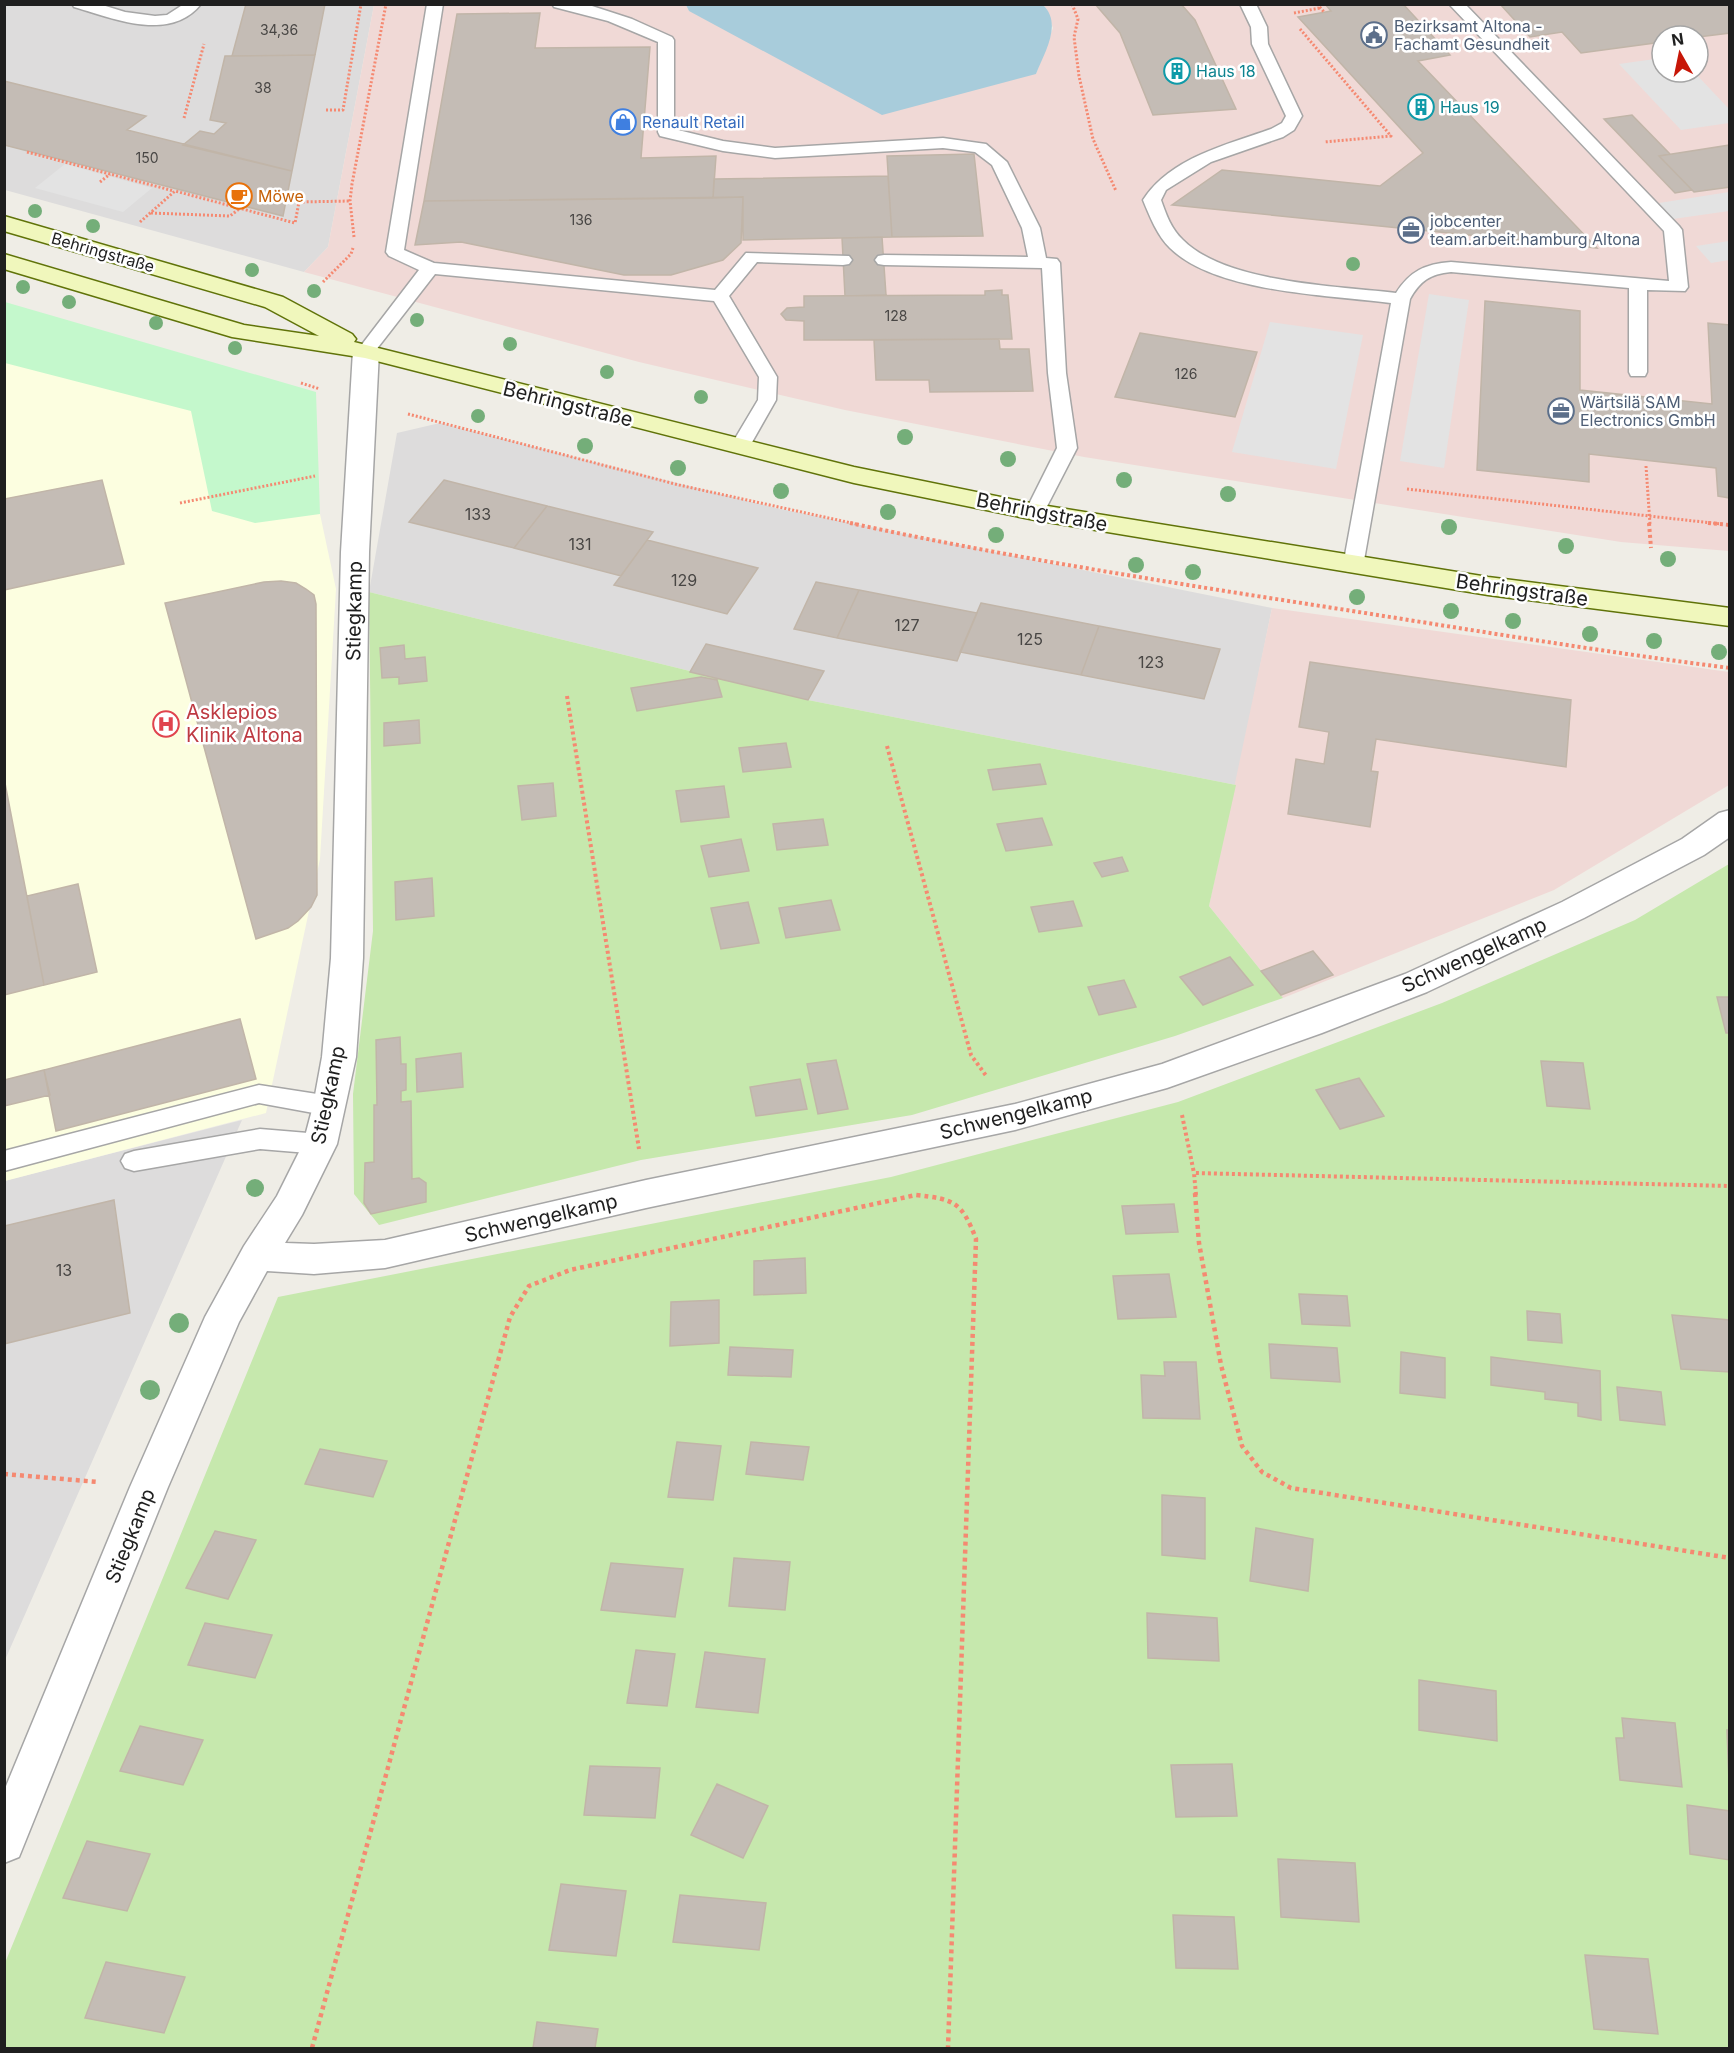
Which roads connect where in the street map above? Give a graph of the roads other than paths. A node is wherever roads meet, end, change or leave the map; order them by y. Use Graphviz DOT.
graph roads {
  1 [pos="79,4"];
  2 [pos="194,4"];
  3 [pos="435,4"];
  4 [pos="559,4"];
  5 [pos="1248,4"];
  6 [pos="1456,4"];
  7 [pos="4,223"];
  8 [pos="843,260"];
  9 [pos="884,260"];
  10 [pos="4,261"];
  11 [pos="1038,264"];
  12 [pos="430,268"];
  13 [pos="1638,283"];
  14 [pos="720,296"];
  15 [pos="1401,299"];
  16 [pos="366,351"];
  17 [pos="1638,372"];
  18 [pos="740,447"];
  19 [pos="1035,512"];
  20 [pos="1353,566"];
  21 [pos="1730,617"];
  22 [pos="1730,821"];
  23 [pos="330,1106"];
  24 [pos="320,1144"];
  25 [pos="4,1161"];
  26 [pos="134,1161"];
  27 [pos="257,1256"];
  28 [pos="14,1800"];
  29 [pos="4,1843"];
  1 -- 2 [label="lane"];
  3 -- 12 [label="lane"];
  4 -- 11 [label="lane"];
  5 -- 15 [label="lane"];
  6 -- 13 [label="lane"];
  7 -- 16 [label="main road, Behringstraße"];
  8 -- 14 [label="lane"];
  9 -- 11 [label="lane"];
  10 -- 16 [label="main road, Behringstraße"];
  11 -- 19 [label="lane"];
  12 -- 14 [label="lane"];
  12 -- 16 [label="lane"];
  13 -- 15 [label="lane"];
  13 -- 17 [label="lane"];
  14 -- 18 [label="lane"];
  15 -- 20 [label="lane"];
  16 -- 18 [label="main road, Behringstraße"];
  16 -- 23 [label="street, Stiegkamp"];
  18 -- 19 [label="main road, Behringstraße"];
  19 -- 20 [label="main road, Behringstraße"];
  20 -- 21 [label="main road, Behringstraße"];
  22 -- 27 [label="street, Schwengelkamp"];
  23 -- 24 [label="street, Stiegkamp"];
  23 -- 25 [label="lane"];
  24 -- 26 [label="lane"];
  24 -- 27 [label="street, Stiegkamp"];
  27 -- 28 [label="street, Stiegkamp"];
  28 -- 29 [label="street, Stiegkamp"];
}
